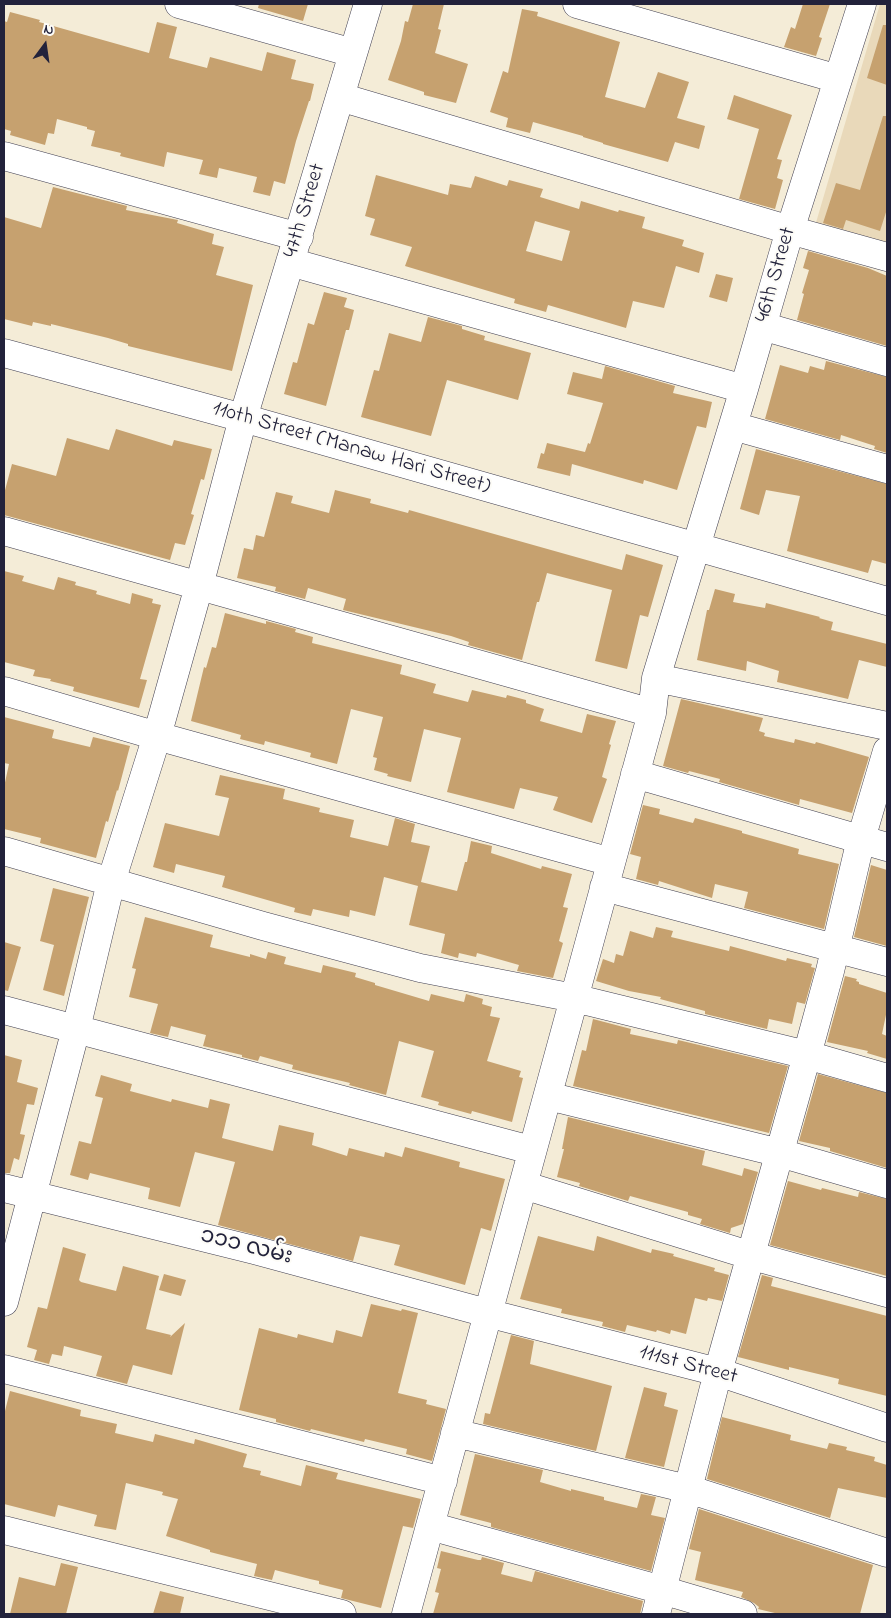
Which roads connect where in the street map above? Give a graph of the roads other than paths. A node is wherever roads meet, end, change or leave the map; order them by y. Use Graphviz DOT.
graph roads {
  1 [pos="179,4"];
  2 [pos="368,4"];
  3 [pos="577,4"];
  4 [pos="862,4"];
  5 [pos="353,53"];
  6 [pos="838,79"];
  7 [pos="340,96"];
  8 [pos="4,156"];
  9 [pos="790,230"];
  10 [pos="295,249"];
  11 [pos="887,257"];
  12 [pos="762,326"];
  13 [pos="4,352"];
  14 [pos="887,362"];
  15 [pos="744,389"];
  16 [pos="243,418"];
  17 [pos="733,426"];
  18 [pos="887,469"];
  19 [pos="4,531"];
  20 [pos="697,547"];
  21 [pos="199,586"];
  22 [pos="887,601"];
  23 [pos="656,678"];
  24 [pos="4,691"];
  25 [pos="652,713"];
  26 [pos="887,726"];
  27 [pos="157,736"];
  28 [pos="887,751"];
  29 [pos="635,774"];
  30 [pos="861,839"];
  31 [pos="887,847"];
  32 [pos="4,851"];
  33 [pos="612,862"];
  34 [pos="111,882"];
  35 [pos="604,888"];
  36 [pos="835,948"];
  37 [pos="887,962"];
  38 [pos="574,998"];
  39 [pos="4,1010"];
  40 [pos="76,1028"];
  41 [pos="807,1055"];
  42 [pos="887,1078"];
  43 [pos="548,1096"];
  44 [pos="531,1150"];
  45 [pos="780,1153"];
  46 [pos="887,1184"];
  47 [pos="523,1185"];
  48 [pos="4,1188"];
  49 [pos="32,1196"];
  50 [pos="749,1256"];
  51 [pos="887,1293"];
  52 [pos="4,1302"];
  53 [pos="487,1313"];
  54 [pos="4,1369"];
  55 [pos="718,1372"];
  56 [pos="887,1428"];
  57 [pos="455,1433"];
  58 [pos="443,1481"];
  59 [pos="688,1489"];
  60 [pos="430,1526"];
  61 [pos="4,1530"];
  62 [pos="887,1553"];
  63 [pos="659,1602"];
  64 [pos="342,1614"];
  65 [pos="406,1614"];
  66 [pos="743,1614"];
  1 -- 5 [label="street"];
  2 -- 5 [label="street, 47th Street"];
  3 -- 6 [label="street"];
  4 -- 6 [label="street, 46th Street"];
  5 -- 7 [label="street, 47th Street"];
  6 -- 9 [label="street, 46th Street"];
  7 -- 9 [label="street"];
  7 -- 10 [label="street, 47th Street"];
  8 -- 10 [label="street"];
  9 -- 11 [label="street"];
  9 -- 12 [label="street, 46th Street"];
  10 -- 15 [label="street"];
  10 -- 16 [label="street, 47th Street"];
  12 -- 14 [label="street"];
  12 -- 15 [label="street, 46th Street"];
  13 -- 16 [label="street, 110th Street (Manaw Hari Street)"];
  15 -- 17 [label="street, 46th Street"];
  16 -- 20 [label="street, 110th Street (Manaw Hari Street)"];
  16 -- 21 [label="street, 47th Street"];
  17 -- 18 [label="street"];
  17 -- 20 [label="street, 46th Street"];
  19 -- 21 [label="street"];
  20 -- 22 [label="street, 110th Street (Manaw Hari Street)"];
  20 -- 23 [label="street, 46th Street"];
  21 -- 25 [label="street"];
  21 -- 27 [label="street, 47th Street"];
  23 -- 25 [label="street, 46th Street"];
  23 -- 26 [label="street"];
  24 -- 27 [label="street"];
  25 -- 29 [label="street, 46th Street"];
  27 -- 33 [label="street"];
  27 -- 34 [label="street, 47th Street"];
  28 -- 30 [label="street"];
  29 -- 30 [label="street"];
  29 -- 33 [label="street, 46th Street"];
  30 -- 31 [label="street"];
  30 -- 36 [label="street"];
  32 -- 34 [label="street"];
  33 -- 35 [label="street, 46th Street"];
  34 -- 38 [label="street"];
  34 -- 40 [label="street, 47th Street"];
  35 -- 36 [label="street"];
  35 -- 38 [label="street, 46th Street"];
  36 -- 37 [label="street"];
  36 -- 41 [label="street"];
  38 -- 41 [label="street"];
  38 -- 43 [label="street, 46th Street"];
  39 -- 40 [label="street"];
  40 -- 44 [label="street"];
  40 -- 49 [label="street, 47th Street"];
  41 -- 42 [label="street"];
  41 -- 45 [label="street"];
  43 -- 44 [label="street, 46th Street"];
  43 -- 45 [label="street"];
  44 -- 47 [label="street, 46th Street"];
  45 -- 46 [label="street"];
  45 -- 50 [label="street"];
  47 -- 50 [label="street"];
  47 -- 53 [label="street, 46th Street"];
  48 -- 49 [label="street, ၁၁၁ လမ်း"];
  49 -- 52 [label="street, 47th Street"];
  49 -- 53 [label="street, ၁၁၁ လမ်း"];
  50 -- 51 [label="street"];
  50 -- 55 [label="street"];
  53 -- 55 [label="street, 111st Street"];
  53 -- 57 [label="street, 46th Street"];
  54 -- 58 [label="street"];
  55 -- 56 [label="street, 111st Street"];
  55 -- 59 [label="street"];
  57 -- 58 [label="street, 46th Street"];
  57 -- 59 [label="street"];
  58 -- 60 [label="street, 46th Street"];
  59 -- 62 [label="street"];
  59 -- 63 [label="street"];
  60 -- 63 [label="street"];
  60 -- 65 [label="street, 46th Street"];
  61 -- 64 [label="street"];
  63 -- 66 [label="street"];
}
